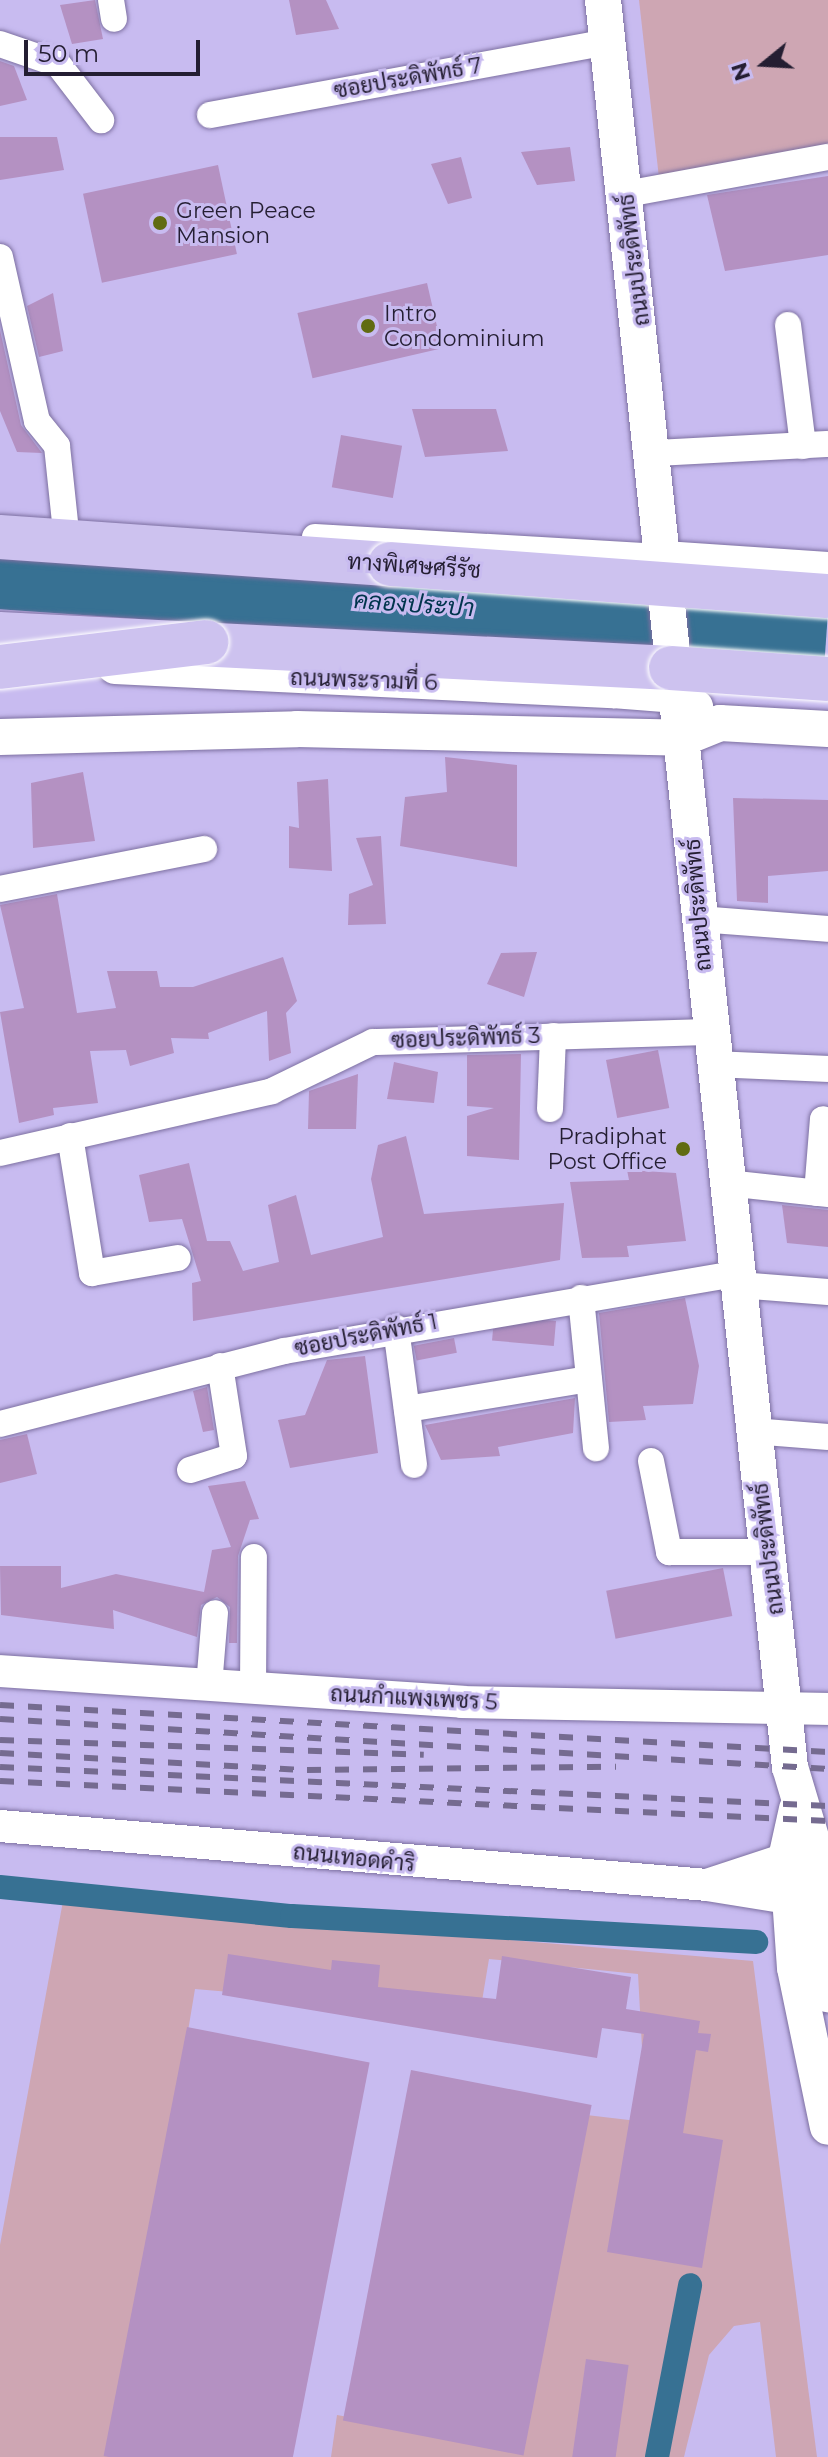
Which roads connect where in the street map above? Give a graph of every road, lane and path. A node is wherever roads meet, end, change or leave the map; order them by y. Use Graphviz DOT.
graph roads {
  1 [pos="603,0"];
  2 [pos="607,42"];
  3 [pos="0,44"];
  4 [pos="210,115"];
  5 [pos="101,120"];
  6 [pos="828,157"];
  7 [pos="626,194"];
  8 [pos="0,257"];
  9 [pos="788,325"];
  10 [pos="816,445"];
  11 [pos="655,453"];
  12 [pos="0,518"];
  13 [pos="65,522"];
  14 [pos="0,537"];
  15 [pos="664,557"];
  16 [pos="828,568"];
  17 [pos="828,596"];
  18 [pos="0,634"];
  19 [pos="206,642"];
  20 [pos="0,656"];
  21 [pos="0,667"];
  22 [pos="828,679"];
  23 [pos="677,695"];
  24 [pos="720,723"];
  25 [pos="828,729"];
  26 [pos="0,737"];
  27 [pos="683,738"];
  28 [pos="204,849"];
  29 [pos="0,889"];
  30 [pos="699,919"];
  31 [pos="828,929"];
  32 [pos="553,1036"];
  33 [pos="712,1048"];
  34 [pos="828,1069"];
  35 [pos="550,1109"];
  36 [pos="823,1119"];
  37 [pos="70,1136"];
  38 [pos="1,1147"];
  39 [pos="727,1183"];
  40 [pos="822,1193"];
  41 [pos="178,1258"];
  42 [pos="738,1279"];
  43 [pos="828,1292"];
  44 [pos="581,1298"];
  45 [pos="396,1328"];
  46 [pos="220,1366"];
  47 [pos="589,1379"];
  48 [pos="407,1409"];
  49 [pos="0,1424"];
  50 [pos="753,1431"];
  51 [pos="828,1437"];
  52 [pos="596,1448"];
  53 [pos="651,1461"];
  54 [pos="414,1465"];
  55 [pos="190,1470"];
  56 [pos="769,1552"];
  57 [pos="254,1557"];
  58 [pos="215,1613"];
  59 [pos="0,1671"];
  60 [pos="209,1686"];
  61 [pos="253,1688"];
  62 [pos="785,1702"];
  63 [pos="828,1709"];
  64 [pos="0,1826"];
  65 [pos="810,1852"];
  66 [pos="707,1885"];
  67 [pos="812,1902"];
  68 [pos="828,1994"];
  69 [pos="827,2107"];
  1 -- 2 [label="main road, ถนนประดิพัทธ์"];
  2 -- 4 [label="street, ซอยประดิพัทธ์ 7"];
  2 -- 7 [label="main road, ถนนประดิพัทธ์"];
  3 -- 5 [label="street"];
  6 -- 7 [label="street"];
  7 -- 11 [label="main road, ถนนประดิพัทธ์"];
  8 -- 13 [label="street"];
  9 -- 10 [label="street"];
  10 -- 11 [label="street"];
  11 -- 15 [label="main road, ถนนประดิพัทธ์"];
  12 -- 13 [label="street"];
  13 -- 15 [label="street"];
  14 -- 17 [label="highway, ทางพิเศษศรีรัช, bridge"];
  15 -- 16 [label="street"];
  15 -- 23 [label="main road, ถนนประดิพัทธ์"];
  18 -- 19 [label="highway, bridge"];
  19 -- 21 [label="highway, bridge"];
  19 -- 22 [label="highway, bridge"];
  20 -- 23 [label="main road, ถนนพระรามที่ 6"];
  23 -- 24 [label="main road, ถนนพระรามที่ 6"];
  23 -- 27 [label="main road, ถนนประดิพัทธ์"];
  24 -- 25 [label="main road, ถนนพระรามที่ 6"];
  24 -- 27 [label="main road, ถนนพระรามที่ 6"];
  26 -- 27 [label="main road, ถนนพระรามที่ 6"];
  27 -- 30 [label="main road, ถนนประดิพัทธ์"];
  28 -- 29 [label="street"];
  30 -- 31 [label="street"];
  30 -- 33 [label="main road, ถนนประดิพัทธ์"];
  32 -- 33 [label="street, ซอยประดิพัทธ์ 3"];
  32 -- 35 [label="street"];
  32 -- 37 [label="street, ซอยประดิพัทธ์ 3"];
  33 -- 34 [label="street, ซอยประดิพัทธ์ 3"];
  33 -- 39 [label="main road, ถนนประดิพัทธ์"];
  36 -- 40 [label="street"];
  37 -- 38 [label="street, ซอยประดิพัทธ์ 3"];
  37 -- 41 [label="street"];
  39 -- 40 [label="street"];
  39 -- 42 [label="main road, ถนนประดิพัทธ์"];
  42 -- 43 [label="street, ซอยประดิพัทธ์ 1"];
  42 -- 44 [label="street, ซอยประดิพัทธ์ 1"];
  42 -- 50 [label="main road, ถนนประดิพัทธ์"];
  44 -- 45 [label="street, ซอยประดิพัทธ์ 1"];
  44 -- 47 [label="street"];
  45 -- 46 [label="street, ซอยประดิพัทธ์ 1"];
  45 -- 48 [label="street"];
  46 -- 49 [label="street, ซอยประดิพัทธ์ 1"];
  46 -- 55 [label="street"];
  47 -- 48 [label="street"];
  47 -- 52 [label="street"];
  48 -- 54 [label="street"];
  50 -- 51 [label="street"];
  50 -- 56 [label="main road, ถนนประดิพัทธ์"];
  53 -- 56 [label="street"];
  56 -- 62 [label="main road, ถนนประดิพัทธ์"];
  57 -- 61 [label="street"];
  58 -- 60 [label="street"];
  59 -- 60 [label="street, ถนนกำแพงเพชร 5"];
  60 -- 61 [label="street, ถนนกำแพงเพชร 5"];
  61 -- 62 [label="street, ถนนกำแพงเพชร 5"];
  62 -- 63 [label="street, ถนนกำแพงเพชร 5"];
  62 -- 65 [label="main road, ถนนประดิพัทธ์"];
  64 -- 66 [label="street, ถนนเทอดดำริ"];
  65 -- 66 [label="street, ถนนเทอดดำริ"];
  65 -- 67 [label="main road, ถนนประดิพัทธ์"];
  66 -- 67 [label="street, ถนนเทอดดำริ"];
  67 -- 68 [label="main road, ถนนประดิพัทธ์"];
  67 -- 69 [label="main road, ถนนประดิพัทธ์"];
}
